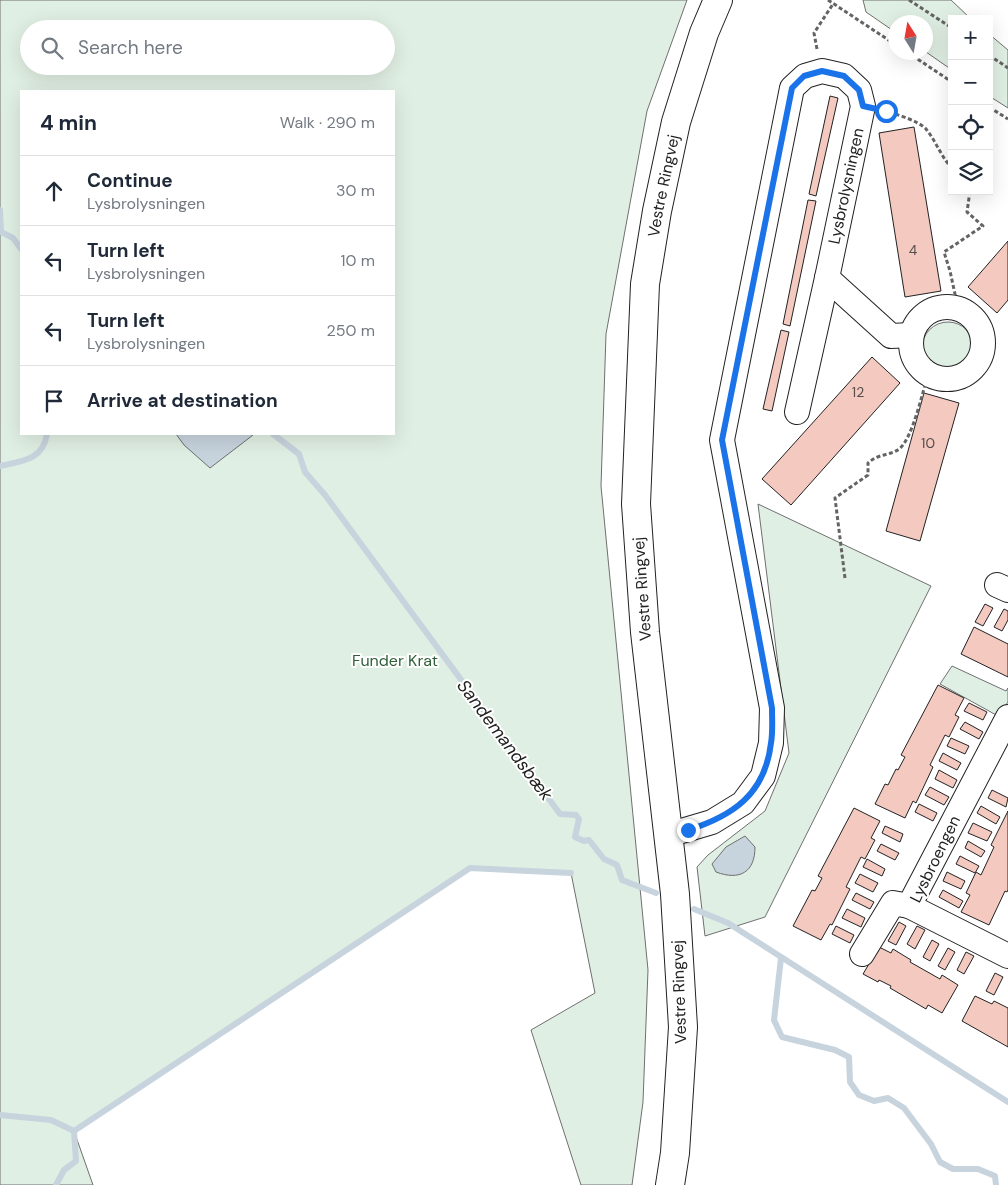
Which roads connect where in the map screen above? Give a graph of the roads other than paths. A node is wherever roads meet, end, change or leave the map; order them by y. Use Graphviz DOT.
graph roads {
  1 [pos="718,0"];
  2 [pos="827,278"];
  3 [pos="911,336"];
  4 [pos="797,412"];
  5 [pos="1008,717"];
  6 [pos="1001,746"];
  7 [pos="668,835"];
  8 [pos="909,906"];
  9 [pos="862,954"];
  10 [pos="1008,956"];
  11 [pos="670,1185"];
  1 -- 7 [label="main road, Vestre Ringvej"];
  2 -- 3 [label="street"];
  2 -- 4 [label="street, Lysbrolysningen"];
  2 -- 7 [label="street, Lysbrolysningen"];
  3 -- 3 [label="street"];
  5 -- 6 [label="street, Lysbroengen"];
  6 -- 8 [label="street, Lysbroengen"];
  7 -- 11 [label="main road, Vestre Ringvej"];
  8 -- 9 [label="street"];
  8 -- 10 [label="street, Lysbroengen"];
}
